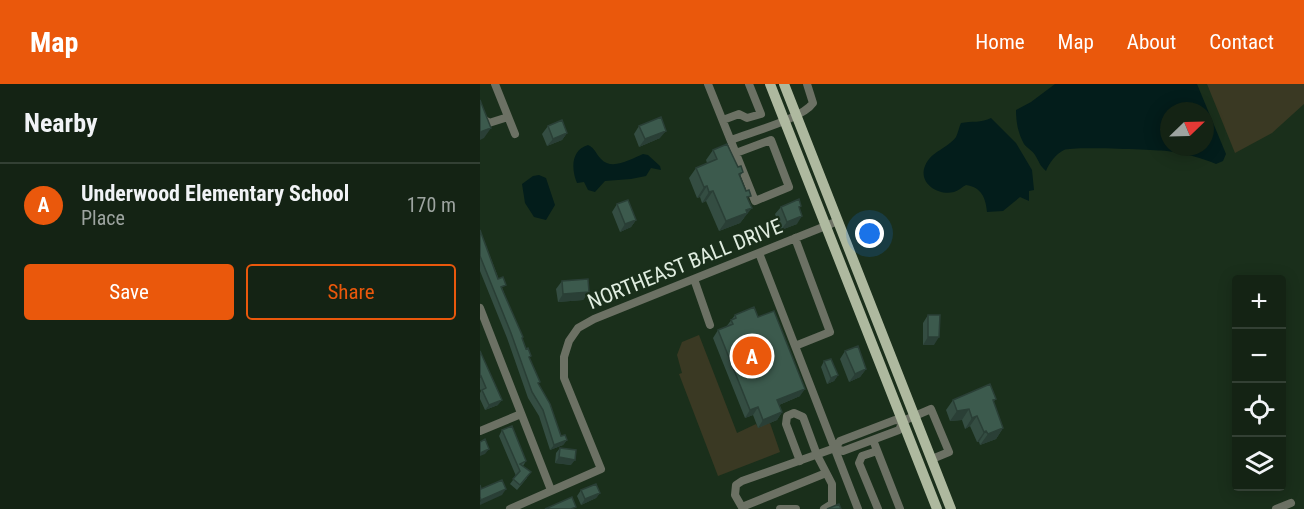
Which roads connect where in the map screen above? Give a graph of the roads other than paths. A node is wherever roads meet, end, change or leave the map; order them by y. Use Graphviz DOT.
graph roads {
  1 [pos="495,84"];
  2 [pos="708,84"];
  3 [pos="750,84"];
  4 [pos="770,84"];
  5 [pos="784,84"];
  6 [pos="807,84"];
  7 [pos="480,112"];
  8 [pos="796,116"];
  9 [pos="508,117"];
  10 [pos="723,120"];
  11 [pos="784,120"];
  12 [pos="515,134"];
  13 [pos="731,140"];
  14 [pos="736,153"];
  15 [pos="838,221"];
  16 [pos="826,226"];
  17 [pos="795,238"];
  18 [pos="759,253"];
  19 [pos="694,279"];
  20 [pos="480,308"];
  21 [pos="710,325"];
  22 [pos="795,346"];
  23 [pos="520,414"];
  24 [pos="915,416"];
  25 [pos="903,421"];
  26 [pos="480,432"];
  27 [pos="873,440"];
  28 [pos="835,448"];
  29 [pos="877,451"];
  30 [pos="817,455"];
  31 [pos="932,459"];
  32 [pos="800,460"];
  33 [pos="827,475"];
  34 [pos="551,490"];
  35 [pos="1292,503"];
  36 [pos="742,508"];
  37 [pos="510,509"];
  38 [pos="780,509"];
  39 [pos="796,509"];
  40 [pos="824,509"];
  41 [pos="858,509"];
  42 [pos="878,509"];
  43 [pos="900,509"];
  44 [pos="937,509"];
  45 [pos="951,509"];
  46 [pos="1276,509"];
  1 -- 9 [label="street"];
  2 -- 10 [label="street"];
  3 -- 10 [label="street"];
  4 -- 11 [label="main road"];
  5 -- 8 [label="main road"];
  6 -- 8 [label="street"];
  7 -- 9 [label="street"];
  8 -- 11 [label="street"];
  8 -- 15 [label="main road"];
  9 -- 12 [label="street"];
  10 -- 13 [label="street"];
  11 -- 13 [label="street"];
  11 -- 16 [label="main road"];
  13 -- 14 [label="street"];
  14 -- 14 [label="street"];
  15 -- 16 [label="street, NORTHEAST BALL DRIVE"];
  15 -- 24 [label="main road"];
  16 -- 17 [label="street, NORTHEAST BALL DRIVE"];
  16 -- 25 [label="main road"];
  17 -- 18 [label="street, NORTHEAST BALL DRIVE"];
  17 -- 22 [label="street"];
  18 -- 19 [label="street, NORTHEAST BALL DRIVE"];
  18 -- 22 [label="street"];
  19 -- 21 [label="street"];
  19 -- 34 [label="street, NORTHEAST BALL DRIVE"];
  20 -- 23 [label="street"];
  22 -- 28 [label="street"];
  23 -- 26 [label="street"];
  23 -- 34 [label="street"];
  24 -- 25 [label="street"];
  24 -- 31 [label="main road"];
  24 -- 31 [label="street"];
  25 -- 27 [label="street"];
  25 -- 28 [label="street"];
  25 -- 44 [label="main road"];
  27 -- 28 [label="street"];
  27 -- 29 [label="street"];
  28 -- 30 [label="street"];
  28 -- 41 [label="street"];
  29 -- 42 [label="street"];
  29 -- 43 [label="street"];
  30 -- 32 [label="street"];
  30 -- 32 [label="street"];
  30 -- 33 [label="street"];
  31 -- 45 [label="main road"];
  32 -- 36 [label="street"];
  33 -- 36 [label="street"];
  33 -- 40 [label="street"];
  34 -- 37 [label="street, NORTHEAST BALL DRIVE"];
  35 -- 46 [label="street"];
  38 -- 39 [label="street"];
}
